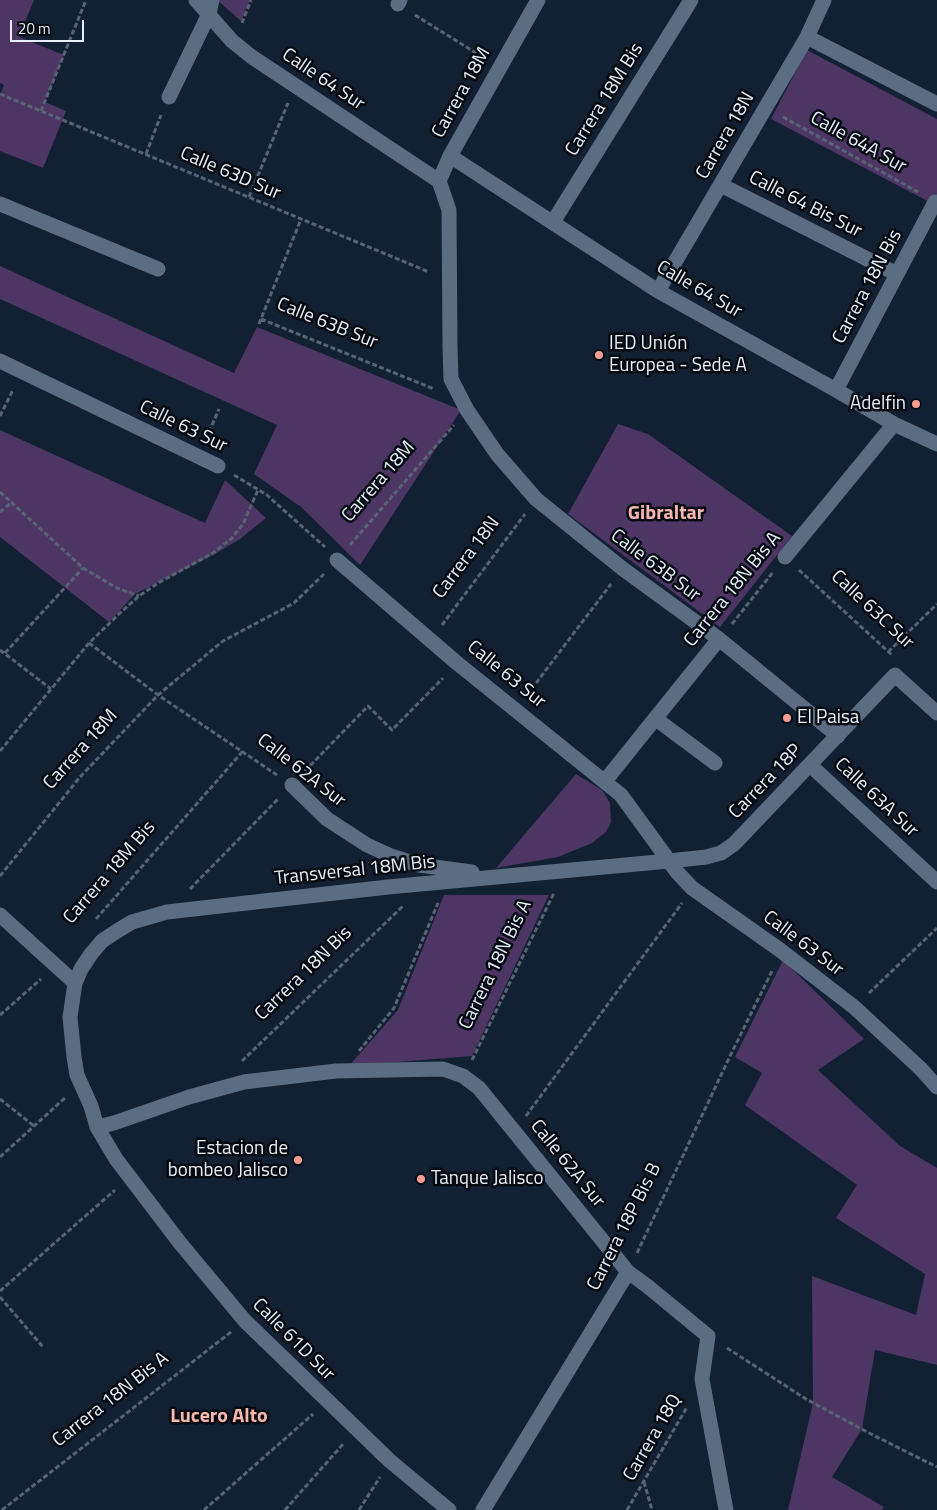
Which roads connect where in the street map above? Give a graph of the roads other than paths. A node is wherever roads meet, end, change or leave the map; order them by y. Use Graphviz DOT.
graph roads {
  1 [pos="196,0"];
  2 [pos="538,0"];
  3 [pos="691,0"];
  4 [pos="824,0"];
  5 [pos="210,7"];
  6 [pos="807,37"];
  7 [pos="168,97"];
  8 [pos="937,104"];
  9 [pos="450,156"];
  10 [pos="439,181"];
  11 [pos="721,185"];
  12 [pos="935,202"];
  13 [pos="0,204"];
  14 [pos="553,222"];
  15 [pos="158,269"];
  16 [pos="897,274"];
  17 [pos="658,290"];
  18 [pos="0,361"];
  19 [pos="836,390"];
  20 [pos="894,424"];
  21 [pos="937,443"];
  22 [pos="218,466"];
  23 [pos="785,557"];
  24 [pos="338,560"];
  25 [pos="719,639"];
  26 [pos="895,675"];
  27 [pos="937,713"];
  28 [pos="656,719"];
  29 [pos="838,736"];
  30 [pos="715,763"];
  31 [pos="810,764"];
  32 [pos="605,781"];
  33 [pos="292,785"];
  34 [pos="669,861"];
  35 [pos="510,876"];
  36 [pos="937,882"];
  37 [pos="0,915"];
  38 [pos="75,983"];
  39 [pos="81,1084"];
  40 [pos="937,1087"];
  41 [pos="97,1127"];
  42 [pos="628,1272"];
  43 [pos="449,1510"];
  44 [pos="483,1510"];
  45 [pos="726,1510"];
  1 -- 5 [label="street, Calle 64 Sur"];
  2 -- 9 [label="street, Carrera 18M"];
  3 -- 14 [label="street, Carrera 18M Bis"];
  4 -- 6 [label="street, Carrera 18N"];
  5 -- 7 [label="street"];
  5 -- 10 [label="street, Calle 64 Sur"];
  6 -- 8 [label="street"];
  6 -- 11 [label="street, Carrera 18N"];
  9 -- 10 [label="street, Carrera 18M"];
  9 -- 14 [label="street, Calle 64 Sur"];
  10 -- 25 [label="street, Calle 63B Sur"];
  11 -- 16 [label="street, Calle 64 Bis Sur"];
  11 -- 17 [label="street, Carrera 18N"];
  12 -- 16 [label="street, Carrera 18N Bis"];
  13 -- 15 [label="street"];
  14 -- 17 [label="street, Calle 64 Sur"];
  16 -- 19 [label="street, Carrera 18N Bis"];
  17 -- 19 [label="street, Calle 64 Sur"];
  18 -- 22 [label="street, Calle 63 Sur"];
  19 -- 20 [label="street, Calle 64 Sur"];
  20 -- 21 [label="street, Calle 64 Sur"];
  20 -- 23 [label="street, Carrera 18N Bis A"];
  24 -- 32 [label="street, Calle 63 Sur"];
  25 -- 28 [label="street, Carrera 18N Bis A"];
  25 -- 29 [label="street, Calle 63B Sur"];
  26 -- 27 [label="street, Calle 63C Sur"];
  26 -- 29 [label="street, Carrera 18P"];
  28 -- 30 [label="street"];
  28 -- 32 [label="street, Carrera 18N Bis A"];
  29 -- 31 [label="street, Carrera 18P"];
  31 -- 34 [label="street, Carrera 18P"];
  31 -- 36 [label="street, Calle 63A Sur"];
  32 -- 34 [label="street, Calle 63 Sur"];
  33 -- 35 [label="street, Calle 62A Sur"];
  34 -- 35 [label="street, Transversal 18M Bis"];
  34 -- 40 [label="street, Calle 63 Sur"];
  35 -- 38 [label="street, Transversal 18M Bis"];
  37 -- 38 [label="street"];
  38 -- 39 [label="street, Transversal 18M Bis"];
  39 -- 41 [label="street, Calle 61D Sur"];
  41 -- 42 [label="street, Calle 62A Sur"];
  41 -- 43 [label="street, Calle 61D Sur"];
  42 -- 44 [label="street, Carrera 18P Bis B"];
  42 -- 45 [label="street, Calle 62A Sur"];
}
